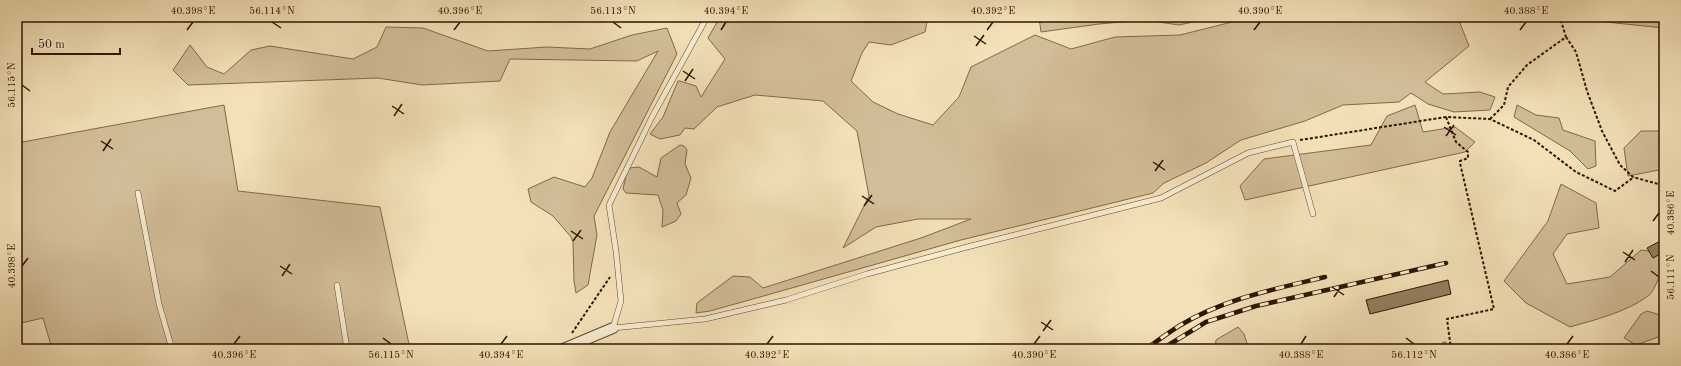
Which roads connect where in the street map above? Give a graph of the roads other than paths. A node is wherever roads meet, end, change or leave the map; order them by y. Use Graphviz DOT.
graph roads {
  1 [pos="707,17"];
  2 [pos="138,193"];
  3 [pos="1313,214"];
  4 [pos="337,285"];
  5 [pos="613,328"];
  6 [pos="172,349"];
  7 [pos="347,349"];
  8 [pos="562,349"];
  1 -- 5 [label="lane"];
  2 -- 6 [label="lane"];
  3 -- 5 [label="lane"];
  4 -- 7 [label="lane"];
  5 -- 8 [label="street"];
}
